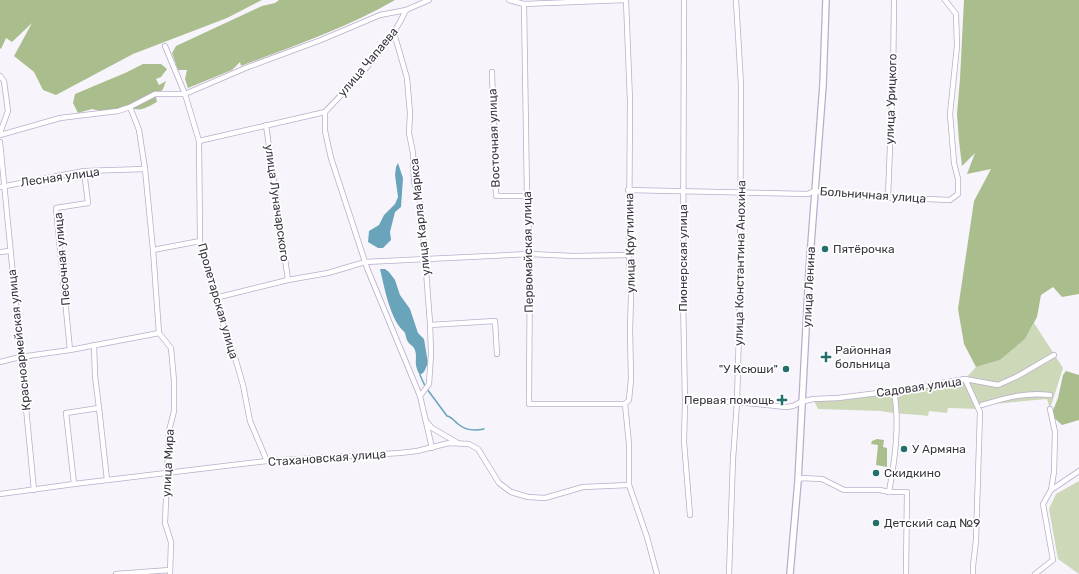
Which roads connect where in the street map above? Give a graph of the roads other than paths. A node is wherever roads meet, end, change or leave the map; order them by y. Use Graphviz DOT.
graph roads {
  1 [pos="428,0"];
  2 [pos="508,0"];
  3 [pos="626,0"];
  4 [pos="684,0"];
  5 [pos="736,0"];
  6 [pos="826,0"];
  7 [pos="894,0"];
  8 [pos="945,0"];
  9 [pos="524,4"];
  10 [pos="406,10"];
  11 [pos="394,33"];
  12 [pos="165,46"];
  13 [pos="492,72"];
  14 [pos="0,76"];
  15 [pos="185,94"];
  16 [pos="130,107"];
  17 [pos="325,112"];
  18 [pos="266,125"];
  19 [pos="0,134"];
  20 [pos="199,141"];
  21 [pos="0,142"];
  22 [pos="145,169"];
  23 [pos="84,171"];
  24 [pos="2,186"];
  25 [pos="628,190"];
  26 [pos="683,191"];
  27 [pos="814,191"];
  28 [pos="741,192"];
  29 [pos="527,196"];
  30 [pos="888,198"];
  31 [pos="200,241"];
  32 [pos="153,250"];
  33 [pos="10,251"];
  34 [pos="0,252"];
  35 [pos="530,254"];
  36 [pos="629,256"];
  37 [pos="425,259"];
  38 [pos="365,262"];
  39 [pos="288,280"];
  40 [pos="216,298"];
  41 [pos="430,325"];
  42 [pos="159,333"];
  43 [pos="94,345"];
  44 [pos="70,350"];
  45 [pos="497,354"];
  46 [pos="1054,356"];
  47 [pos="20,357"];
  48 [pos="0,362"];
  49 [pos="965,379"];
  50 [pos="894,391"];
  51 [pos="1050,395"];
  52 [pos="420,396"];
  53 [pos="685,402"];
  54 [pos="737,402"];
  55 [pos="802,402"];
  56 [pos="625,404"];
  57 [pos="982,405"];
  58 [pos="98,408"];
  59 [pos="1050,409"];
  60 [pos="426,421"];
  61 [pos="459,444"];
  62 [pos="432,448"];
  63 [pos="267,461"];
  64 [pos="1079,470"];
  65 [pos="168,473"];
  66 [pos="107,480"];
  67 [pos="798,480"];
  68 [pos="74,484"];
  69 [pos="629,485"];
  70 [pos="34,490"];
  71 [pos="1051,490"];
  72 [pos="889,492"];
  73 [pos="0,494"];
  74 [pos="690,515"];
  75 [pos="170,572"];
  76 [pos="116,574"];
  77 [pos="658,574"];
  78 [pos="729,574"];
  79 [pos="790,574"];
  80 [pos="906,574"];
  81 [pos="973,574"];
  82 [pos="1035,574"];
  1 -- 10 [label="street"];
  2 -- 9 [label="street"];
  3 -- 9 [label="street"];
  3 -- 25 [label="street, улица Крутилина"];
  4 -- 26 [label="street, Пионерская улица"];
  5 -- 28 [label="street, улица Константина Анохина"];
  6 -- 27 [label="main road, улица Ленина"];
  7 -- 30 [label="street, улица Урицкого"];
  8 -- 30 [label="street, Больничная улица"];
  9 -- 29 [label="street, Первомайская улица"];
  10 -- 11 [label="street, улица Чапаева"];
  10 -- 15 [label="street"];
  11 -- 17 [label="street, улица Чапаева"];
  11 -- 37 [label="street, улица Карла Маркса"];
  12 -- 15 [label="street, Пролетарская улица"];
  13 -- 29 [label="street, Восточная улица"];
  14 -- 19 [label="street"];
  15 -- 16 [label="street"];
  15 -- 20 [label="street, Пролетарская улица"];
  16 -- 19 [label="street"];
  16 -- 22 [label="street"];
  17 -- 18 [label="street"];
  17 -- 38 [label="street"];
  18 -- 20 [label="street"];
  18 -- 39 [label="street, улица Луначарского"];
  20 -- 31 [label="street, Пролетарская улица"];
  21 -- 24 [label="street, Красноармейская улица"];
  22 -- 23 [label="street, Лесная улица"];
  22 -- 32 [label="street"];
  23 -- 24 [label="street, Лесная улица"];
  23 -- 44 [label="street, Песочная улица"];
  24 -- 33 [label="street, Красноармейская улица"];
  25 -- 26 [label="street, Больничная улица"];
  25 -- 36 [label="street, улица Крутилина"];
  26 -- 28 [label="street, Больничная улица"];
  26 -- 53 [label="street, Пионерская улица"];
  27 -- 28 [label="street, Больничная улица"];
  27 -- 30 [label="street, Больничная улица"];
  27 -- 55 [label="main road, улица Ленина"];
  28 -- 54 [label="street, улица Константина Анохина"];
  29 -- 35 [label="street, Первомайская улица"];
  31 -- 32 [label="street"];
  31 -- 40 [label="street, Пролетарская улица"];
  32 -- 42 [label="street"];
  33 -- 34 [label="street"];
  33 -- 47 [label="street, Красноармейская улица"];
  35 -- 36 [label="street"];
  35 -- 37 [label="street"];
  35 -- 56 [label="street, Первомайская улица"];
  36 -- 56 [label="street, улица Крутилина"];
  37 -- 38 [label="street"];
  37 -- 41 [label="street, улица Карла Маркса"];
  38 -- 39 [label="street"];
  38 -- 52 [label="street"];
  39 -- 40 [label="street"];
  40 -- 63 [label="street, Пролетарская улица"];
  41 -- 45 [label="street"];
  41 -- 52 [label="street, улица Карла Маркса"];
  42 -- 43 [label="street"];
  42 -- 65 [label="street, улица Мира"];
  43 -- 44 [label="street"];
  43 -- 58 [label="street"];
  44 -- 47 [label="street"];
  46 -- 49 [label="street, Садовая улица"];
  47 -- 48 [label="street"];
  47 -- 70 [label="street, Красноармейская улица"];
  49 -- 50 [label="street, Садовая улица"];
  49 -- 81 [label="street"];
  50 -- 55 [label="street, Садовая улица"];
  50 -- 72 [label="street"];
  51 -- 57 [label="street"];
  52 -- 60 [label="street"];
  53 -- 54 [label="street, Садовая улица"];
  53 -- 74 [label="street, Пионерская улица"];
  54 -- 55 [label="street, Садовая улица"];
  54 -- 78 [label="street, улица Константина Анохина"];
  55 -- 67 [label="main road, улица Ленина"];
  56 -- 69 [label="street, улица Крутилина"];
  58 -- 66 [label="street"];
  58 -- 68 [label="street"];
  59 -- 71 [label="street"];
  60 -- 61 [label="street"];
  60 -- 62 [label="street"];
  61 -- 62 [label="street, Стахановская улица"];
  61 -- 69 [label="street, Стахановская улица"];
  62 -- 63 [label="street, Стахановская улица"];
  63 -- 65 [label="street, Стахановская улица"];
  64 -- 71 [label="street"];
  65 -- 66 [label="street, Стахановская улица"];
  65 -- 75 [label="street, улица Мира"];
  66 -- 68 [label="street, Стахановская улица"];
  67 -- 72 [label="street"];
  67 -- 79 [label="main road, улица Ленина"];
  68 -- 70 [label="street, Стахановская улица"];
  69 -- 77 [label="street"];
  70 -- 73 [label="street, Стахановская улица"];
  71 -- 82 [label="street"];
  72 -- 80 [label="street"];
  75 -- 76 [label="street"];
}
